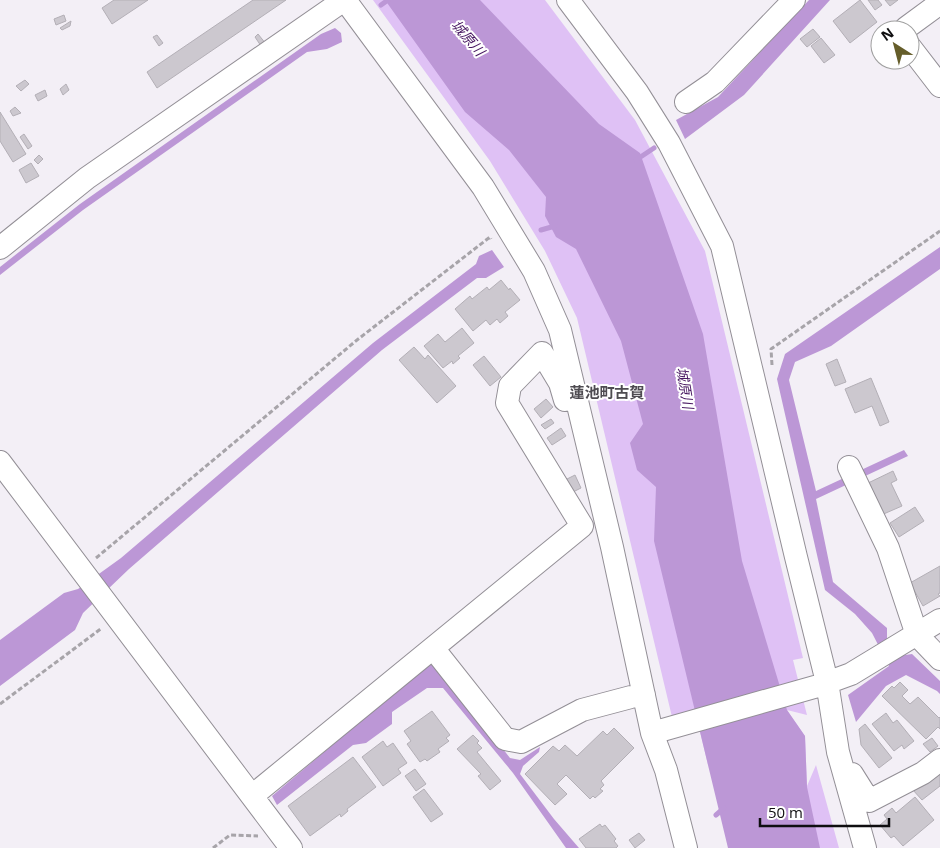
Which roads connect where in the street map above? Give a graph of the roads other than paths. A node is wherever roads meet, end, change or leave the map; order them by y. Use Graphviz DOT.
graph roads {
  1 [pos="344,0"];
  2 [pos="568,0"];
  3 [pos="794,0"];
  4 [pos="940,3"];
  5 [pos="917,20"];
  6 [pos="920,60"];
  7 [pos="940,86"];
  8 [pos="686,102"];
  9 [pos="0,248"];
  10 [pos="584,432"];
  11 [pos="0,462"];
  12 [pos="854,477"];
  13 [pos="940,620"];
  14 [pos="917,634"];
  15 [pos="433,648"];
  16 [pos="940,659"];
  17 [pos="823,684"];
  18 [pos="644,695"];
  19 [pos="657,732"];
  20 [pos="838,752"];
  21 [pos="940,760"];
  22 [pos="666,770"];
  23 [pos="252,796"];
  24 [pos="291,848"];
  25 [pos="669,848"];
  26 [pos="686,848"];
  27 [pos="865,848"];
  1 -- 9 [label="street"];
  1 -- 10 [label="street"];
  2 -- 17 [label="street"];
  3 -- 8 [label="street"];
  4 -- 5 [label="street"];
  6 -- 7 [label="street"];
  10 -- 15 [label="street"];
  10 -- 18 [label="street"];
  11 -- 23 [label="street"];
  12 -- 14 [label="street"];
  13 -- 14 [label="street"];
  14 -- 16 [label="street"];
  14 -- 17 [label="street"];
  15 -- 18 [label="street"];
  15 -- 23 [label="street"];
  17 -- 19 [label="street"];
  17 -- 20 [label="street"];
  18 -- 19 [label="street"];
  19 -- 22 [label="street"];
  20 -- 21 [label="street"];
  20 -- 27 [label="street"];
  22 -- 25 [label="street"];
  22 -- 26 [label="street"];
  23 -- 24 [label="street"];
}
